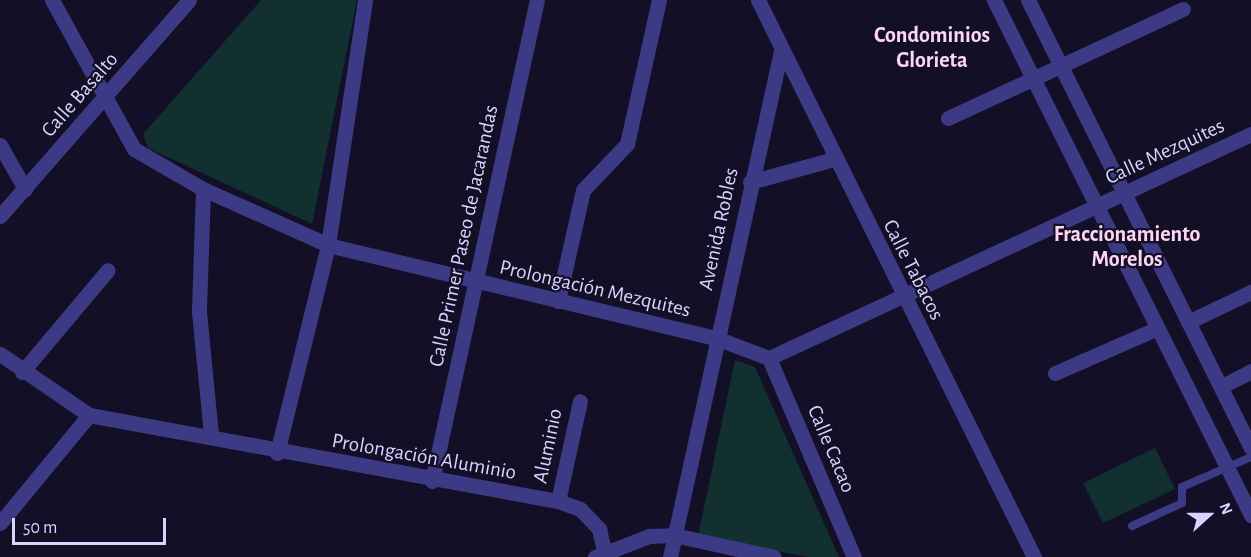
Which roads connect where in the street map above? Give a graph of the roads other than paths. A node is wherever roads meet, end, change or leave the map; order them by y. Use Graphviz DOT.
graph roads {
  1 [pos="52,0"];
  2 [pos="364,0"];
  3 [pos="537,0"];
  4 [pos="659,0"];
  5 [pos="758,0"];
  6 [pos="994,0"];
  7 [pos="1028,0"];
  8 [pos="185,2"];
  9 [pos="1183,9"];
  10 [pos="781,51"];
  11 [pos="1060,68"];
  12 [pos="1033,79"];
  13 [pos="108,96"];
  14 [pos="948,118"];
  15 [pos="1251,134"];
  16 [pos="0,145"];
  17 [pos="834,159"];
  18 [pos="750,182"];
  19 [pos="25,189"];
  20 [pos="203,189"];
  21 [pos="1123,192"];
  22 [pos="1098,208"];
  23 [pos="0,216"];
  24 [pos="328,244"];
  25 [pos="108,270"];
  26 [pos="475,284"];
  27 [pos="1251,292"];
  28 [pos="902,295"];
  29 [pos="558,301"];
  30 [pos="1188,322"];
  31 [pos="1158,328"];
  32 [pos="716,338"];
  33 [pos="0,354"];
  34 [pos="769,358"];
  35 [pos="1251,371"];
  36 [pos="22,372"];
  37 [pos="1055,373"];
  38 [pos="1222,386"];
  39 [pos="580,401"];
  40 [pos="89,415"];
  41 [pos="211,435"];
  42 [pos="1251,448"];
  43 [pos="277,453"];
  44 [pos="1251,457"];
  45 [pos="1227,467"];
  46 [pos="432,482"];
  47 [pos="0,497"];
  48 [pos="558,501"];
  49 [pos="13,507"];
  50 [pos="1251,514"];
  51 [pos="0,523"];
  52 [pos="1132,526"];
  53 [pos="674,535"];
  54 [pos="599,554"];
  55 [pos="670,557"];
  56 [pos="774,557"];
  57 [pos="854,557"];
  58 [pos="1034,557"];
  1 -- 13 [label="street, Prolongación Mezquites"];
  2 -- 24 [label="street"];
  3 -- 26 [label="street, Calle Primer Paseo de Jacarandas"];
  4 -- 29 [label="street"];
  5 -- 10 [label="street, Calle Tabacos"];
  6 -- 12 [label="street"];
  7 -- 11 [label="street"];
  8 -- 13 [label="street, Calle Basalto"];
  9 -- 11 [label="street"];
  10 -- 17 [label="street, Calle Tabacos"];
  10 -- 18 [label="street, Avenida Robles"];
  11 -- 12 [label="street"];
  11 -- 21 [label="street"];
  12 -- 14 [label="street"];
  12 -- 22 [label="street"];
  13 -- 19 [label="street, Calle Basalto"];
  13 -- 20 [label="street, Prolongación Mezquites"];
  15 -- 21 [label="street, Calle Mezquites"];
  16 -- 19 [label="street"];
  17 -- 18 [label="street"];
  17 -- 28 [label="street, Calle Tabacos"];
  18 -- 32 [label="street, Avenida Robles"];
  19 -- 23 [label="street, Calle Basalto"];
  20 -- 24 [label="street, Prolongación Mezquites"];
  20 -- 41 [label="street"];
  21 -- 22 [label="street, Calle Mezquites"];
  21 -- 30 [label="street"];
  22 -- 28 [label="street"];
  22 -- 31 [label="street"];
  24 -- 26 [label="street, Prolongación Mezquites"];
  24 -- 43 [label="street"];
  25 -- 36 [label="street"];
  26 -- 29 [label="street, Prolongación Mezquites"];
  26 -- 46 [label="street, Calle Primer Paseo de Jacarandas"];
  27 -- 30 [label="street"];
  28 -- 34 [label="street"];
  28 -- 58 [label="street, Calle Tabacos"];
  29 -- 32 [label="street, Prolongación Mezquites"];
  30 -- 38 [label="street"];
  31 -- 37 [label="street"];
  31 -- 45 [label="street"];
  32 -- 34 [label="street, Prolongación Mezquites"];
  32 -- 53 [label="street, Avenida Robles"];
  33 -- 36 [label="street"];
  34 -- 57 [label="street, Calle Cacao"];
  35 -- 38 [label="street"];
  36 -- 40 [label="street"];
  38 -- 42 [label="street"];
  39 -- 48 [label="street, Aluminio"];
  40 -- 41 [label="street, Prolongación Aluminio"];
  40 -- 49 [label="street"];
  41 -- 43 [label="street, Prolongación Aluminio"];
  43 -- 46 [label="street, Prolongación Aluminio"];
  44 -- 45 [label="lane"];
  45 -- 50 [label="street"];
  45 -- 52 [label="lane"];
  46 -- 48 [label="street, Prolongación Aluminio"];
  47 -- 49 [label="street"];
  48 -- 54 [label="street, Prolongación Aluminio"];
  49 -- 51 [label="street"];
  53 -- 54 [label="street"];
  53 -- 55 [label="street, Avenida Robles"];
  53 -- 56 [label="street"];
}
